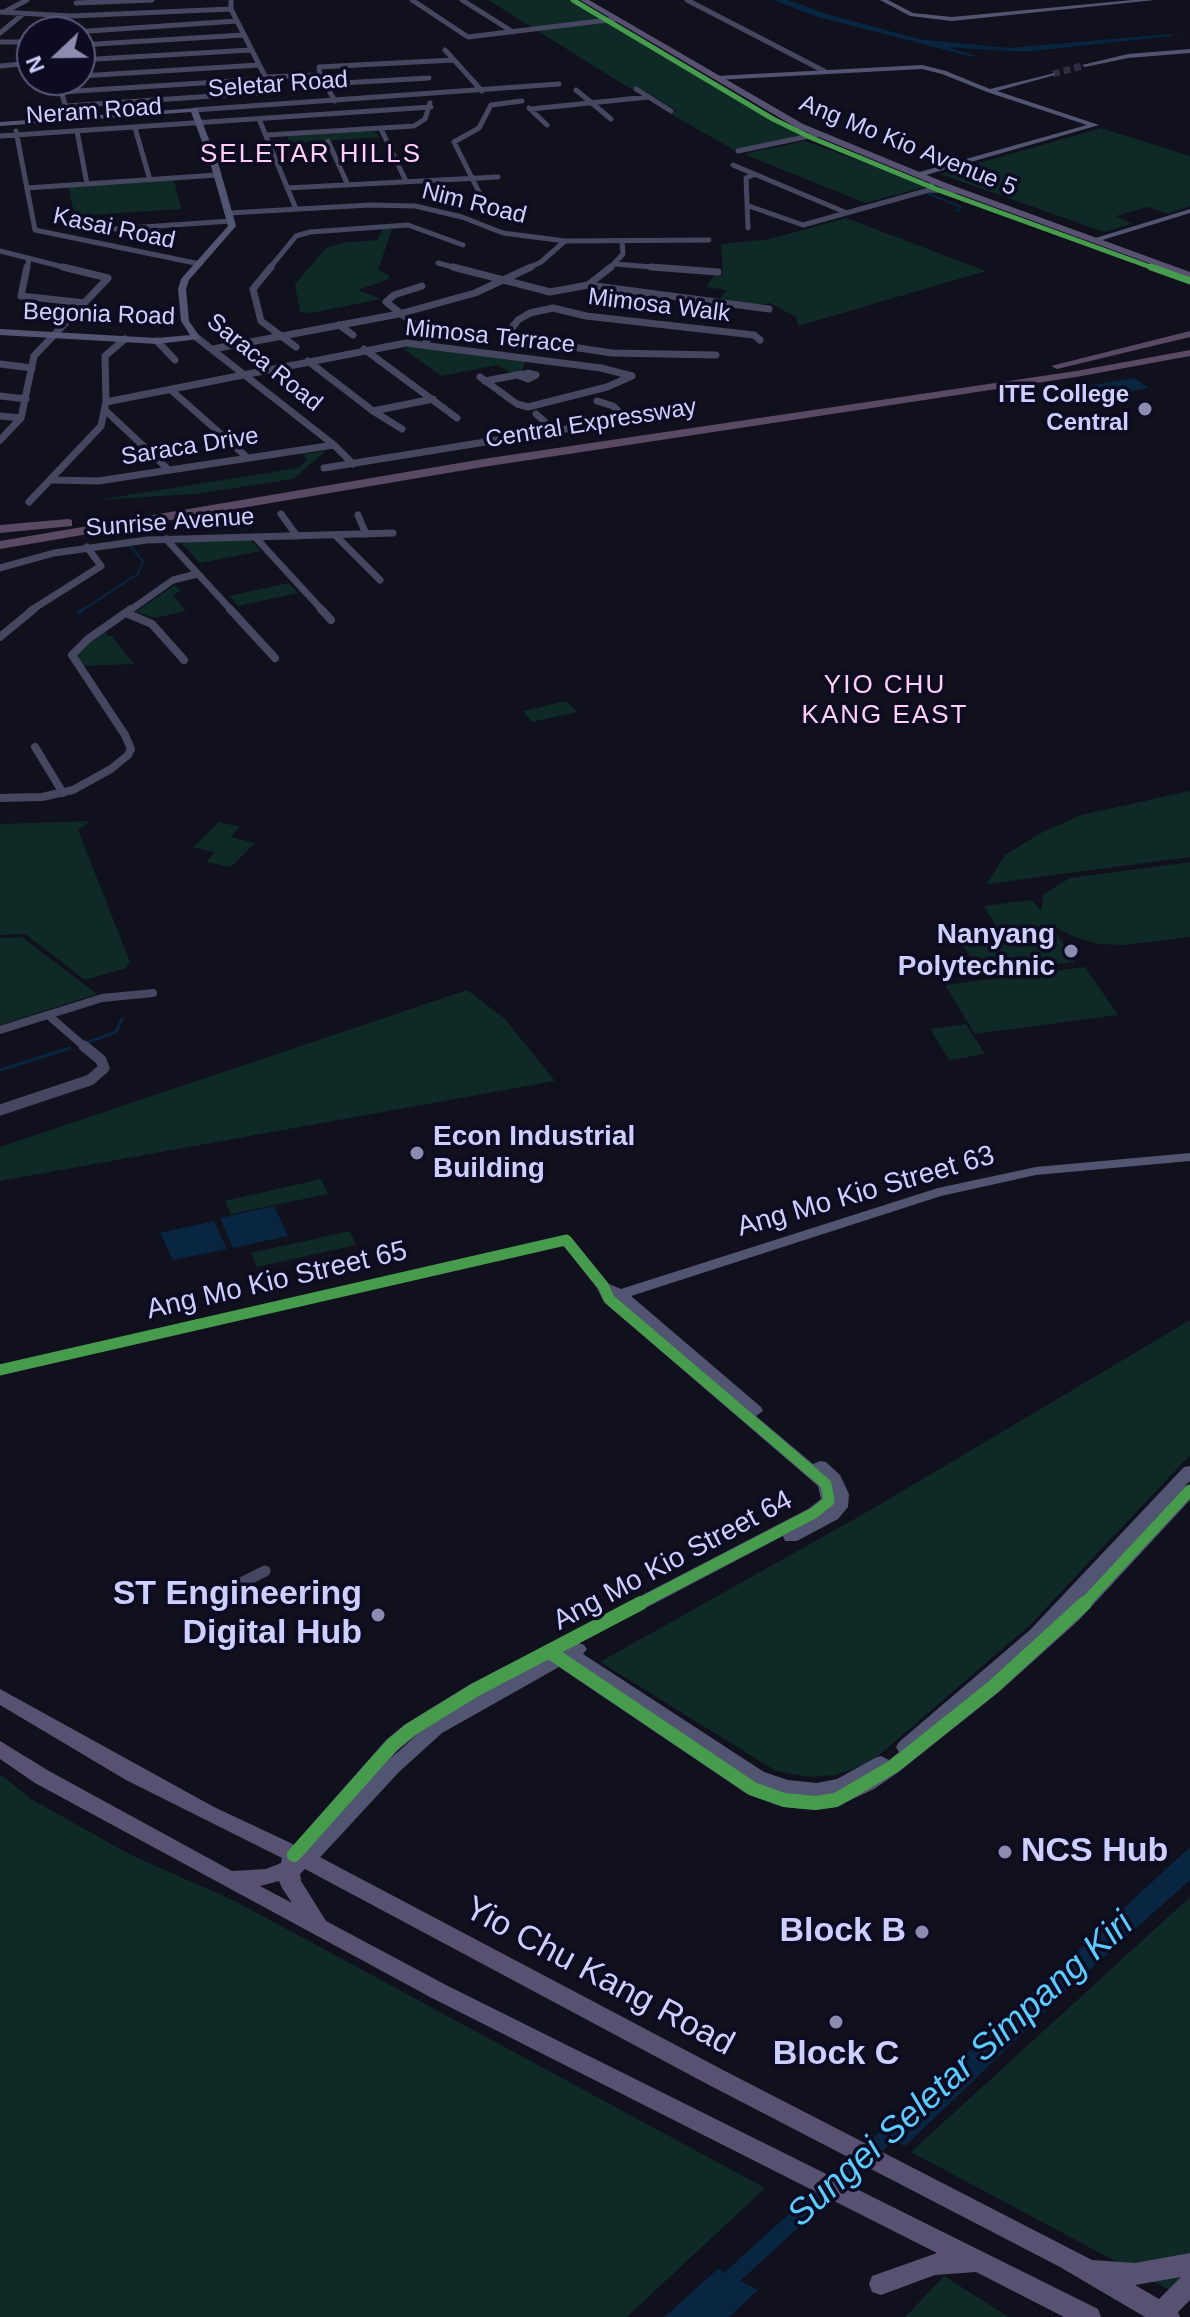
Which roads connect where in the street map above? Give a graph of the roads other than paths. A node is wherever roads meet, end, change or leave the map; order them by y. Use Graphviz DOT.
graph roads {
  1 [pos="27,0"];
  2 [pos="83,0"];
  3 [pos="152,0"];
  4 [pos="180,0"];
  5 [pos="231,0"];
  6 [pos="412,0"];
  7 [pos="462,0"];
  8 [pos="584,0"];
  9 [pos="595,0"];
  10 [pos="687,0"];
  11 [pos="885,0"];
  12 [pos="1134,0"];
  13 [pos="1152,0"];
  14 [pos="76,3"];
  15 [pos="231,9"];
  16 [pos="182,11"];
  17 [pos="2,12"];
  18 [pos="23,14"];
  19 [pos="49,16"];
  20 [pos="616,19"];
  21 [pos="237,21"];
  22 [pos="96,30"];
  23 [pos="640,30"];
  24 [pos="513,32"];
  25 [pos="0,33"];
  26 [pos="243,35"];
  27 [pos="96,46"];
  28 [pos="251,50"];
  29 [pos="445,50"];
  30 [pos="1190,51"];
  31 [pos="382,53"];
  32 [pos="320,56"];
  33 [pos="96,59"];
  34 [pos="454,60"];
  35 [pos="386,64"];
  36 [pos="812,64"];
  37 [pos="259,65"];
  38 [pos="1085,65"];
  39 [pos="322,67"];
  40 [pos="824,71"];
  41 [pos="801,72"];
  42 [pos="1053,74"];
  43 [pos="96,75"];
  44 [pos="320,75"];
  45 [pos="720,77"];
  46 [pos="265,78"];
  47 [pos="429,78"];
  48 [pos="325,84"];
  49 [pos="559,84"];
  50 [pos="511,89"];
  51 [pos="636,89"];
  52 [pos="96,90"];
  53 [pos="576,90"];
  54 [pos="482,91"];
  55 [pos="989,91"];
  56 [pos="426,95"];
  57 [pos="62,96"];
  58 [pos="648,97"];
  59 [pos="335,101"];
  60 [pos="522,101"];
  61 [pos="590,103"];
  62 [pos="66,106"];
  63 [pos="431,107"];
  64 [pos="531,109"];
  65 [pos="194,110"];
  66 [pos="671,111"];
  67 [pos="69,119"];
  68 [pos="259,119"];
  69 [pos="611,119"];
  70 [pos="14,123"];
  71 [pos="199,123"];
  72 [pos="0,124"];
  73 [pos="547,125"];
  74 [pos="135,128"];
  75 [pos="381,129"];
  76 [pos="77,131"];
  77 [pos="819,134"];
  78 [pos="17,135"];
  79 [pos="267,135"];
  80 [pos="0,136"];
  81 [pos="328,141"];
  82 [pos="738,151"];
  83 [pos="733,165"];
  84 [pos="755,174"];
  85 [pos="217,175"];
  86 [pos="498,177"];
  87 [pos="471,178"];
  88 [pos="405,179"];
  89 [pos="927,179"];
  90 [pos="150,180"];
  91 [pos="347,183"];
  92 [pos="87,184"];
  93 [pos="27,188"];
  94 [pos="287,188"];
  95 [pos="479,192"];
  96 [pos="390,205"];
  97 [pos="749,206"];
  98 [pos="296,209"];
  99 [pos="847,213"];
  100 [pos="1190,213"];
  101 [pos="230,217"];
  102 [pos="377,227"];
  103 [pos="748,228"];
  104 [pos="115,229"];
  105 [pos="1101,238"];
  106 [pos="1126,239"];
  107 [pos="709,240"];
  108 [pos="565,241"];
  109 [pos="622,241"];
  110 [pos="463,245"];
  111 [pos="0,251"];
  112 [pos="29,258"];
  113 [pos="438,263"];
  114 [pos="200,264"];
  115 [pos="615,264"];
  116 [pos="1190,268"];
  117 [pos="718,272"];
  118 [pos="1190,275"];
  119 [pos="507,280"];
  120 [pos="588,285"];
  121 [pos="422,286"];
  122 [pos="550,292"];
  123 [pos="85,303"];
  124 [pos="553,308"];
  125 [pos="769,309"];
  126 [pos="399,314"];
  127 [pos="339,325"];
  128 [pos="0,332"];
  129 [pos="51,334"];
  130 [pos="1190,334"];
  131 [pos="353,335"];
  132 [pos="283,336"];
  133 [pos="196,337"];
  134 [pos="125,339"];
  135 [pos="760,340"];
  136 [pos="157,341"];
  137 [pos="425,344"];
  138 [pos="1190,344"];
  139 [pos="296,347"];
  140 [pos="213,349"];
  141 [pos="364,349"];
  142 [pos="1190,353"];
  143 [pos="716,355"];
  144 [pos="634,357"];
  145 [pos="175,360"];
  146 [pos="308,361"];
  147 [pos="0,364"];
  148 [pos="1190,364"];
  149 [pos="1057,366"];
  150 [pos="32,368"];
  151 [pos="608,370"];
  152 [pos="522,374"];
  153 [pos="245,375"];
  154 [pos="171,390"];
  155 [pos="972,390"];
  156 [pos="0,396"];
  157 [pos="26,399"];
  158 [pos="433,399"];
  159 [pos="597,401"];
  160 [pos="106,402"];
  161 [pos="106,411"];
  162 [pos="373,411"];
  163 [pos="536,414"];
  164 [pos="659,414"];
  165 [pos="0,416"];
  166 [pos="21,418"];
  167 [pos="457,418"];
  168 [pos="627,419"];
  169 [pos="121,424"];
  170 [pos="101,426"];
  171 [pos="402,429"];
  172 [pos="555,431"];
  173 [pos="325,438"];
  174 [pos="0,440"];
  175 [pos="334,445"];
  176 [pos="316,448"];
  177 [pos="248,458"];
  178 [pos="353,464"];
  179 [pos="324,468"];
  180 [pos="169,470"];
  181 [pos="53,480"];
  182 [pos="29,502"];
  183 [pos="281,514"];
  184 [pos="358,515"];
  185 [pos="70,528"];
  186 [pos="0,532"];
  187 [pos="393,533"];
  188 [pos="366,534"];
  189 [pos="335,535"];
  190 [pos="297,536"];
  191 [pos="255,537"];
  192 [pos="166,539"];
  193 [pos="0,545"];
  194 [pos="87,547"];
  195 [pos="0,552"];
  196 [pos="0,568"];
  197 [pos="197,574"];
  198 [pos="380,580"];
  199 [pos="126,613"];
  200 [pos="331,620"];
  201 [pos="0,637"];
  202 [pos="275,658"];
  203 [pos="184,660"];
  204 [pos="35,747"];
  205 [pos="63,793"];
  206 [pos="0,798"];
  207 [pos="153,993"];
  208 [pos="48,1015"];
  209 [pos="0,1030"];
  210 [pos="0,1110"];
  211 [pos="1190,1157"];
  212 [pos="566,1240"];
  213 [pos="612,1294"];
  214 [pos="0,1370"];
  215 [pos="1190,1471"];
  216 [pos="1190,1490"];
  217 [pos="265,1571"];
  218 [pos="237,1585"];
  219 [pos="560,1653"];
  220 [pos="0,1696"];
  221 [pos="0,1749"];
  222 [pos="296,1861"];
  223 [pos="231,1879"];
  224 [pos="320,1929"];
  225 [pos="980,2263"];
  226 [pos="1190,2264"];
  227 [pos="1090,2270"];
  228 [pos="881,2284"];
  229 [pos="1190,2284"];
  230 [pos="1051,2297"];
  231 [pos="1162,2316"];
  232 [pos="1069,2317"];
  233 [pos="1089,2317"];
  1 -- 17 [label="street"];
  2 -- 14 [label="street"];
  3 -- 14 [label="street"];
  4 -- 16 [label="street"];
  5 -- 15 [label="street"];
  6 -- 24 [label="street"];
  7 -- 24 [label="street"];
  8 -- 20 [label="main road, Ang Mo Kio Avenue 5"];
  9 -- 23 [label="main road, Ang Mo Kio Avenue 5"];
  10 -- 36 [label="street"];
  11 -- 12 [label="street"];
  11 -- 13 [label="street"];
  14 -- 19 [label="street"];
  15 -- 16 [label="street"];
  15 -- 21 [label="street"];
  16 -- 19 [label="street"];
  17 -- 18 [label="street"];
  18 -- 19 [label="street"];
  18 -- 25 [label="street"];
  20 -- 23 [label="main road, Ang Mo Kio Avenue 5"];
  20 -- 24 [label="street"];
  21 -- 22 [label="street"];
  21 -- 26 [label="street"];
  23 -- 45 [label="main road, Ang Mo Kio Avenue 5"];
  26 -- 27 [label="street"];
  26 -- 28 [label="street"];
  28 -- 33 [label="street"];
  28 -- 37 [label="street"];
  29 -- 34 [label="street"];
  30 -- 38 [label="street"];
  31 -- 35 [label="street"];
  32 -- 39 [label="street"];
  34 -- 35 [label="street"];
  34 -- 54 [label="street"];
  35 -- 39 [label="street"];
  36 -- 40 [label="street"];
  36 -- 41 [label="street"];
  37 -- 43 [label="street"];
  37 -- 46 [label="street"];
  39 -- 44 [label="street"];
  40 -- 41 [label="street"];
  40 -- 55 [label="street"];
  41 -- 45 [label="street"];
  42 -- 55 [label="street"];
  44 -- 46 [label="street"];
  44 -- 48 [label="street"];
  45 -- 77 [label="main road, Ang Mo Kio Avenue 5"];
  45 -- 89 [label="main road, Ang Mo Kio Avenue 5"];
  46 -- 52 [label="street"];
  46 -- 62 [label="street"];
  47 -- 48 [label="street"];
  48 -- 59 [label="street"];
  49 -- 50 [label="street, Seletar Road"];
  50 -- 54 [label="street, Seletar Road"];
  50 -- 60 [label="street"];
  51 -- 58 [label="street"];
  53 -- 61 [label="street"];
  54 -- 56 [label="street, Seletar Road"];
  55 -- 89 [label="street"];
  56 -- 59 [label="street, Seletar Road"];
  56 -- 63 [label="street"];
  57 -- 62 [label="street"];
  58 -- 61 [label="street"];
  58 -- 66 [label="street"];
  59 -- 65 [label="street, Seletar Road"];
  60 -- 64 [label="street"];
  60 -- 87 [label="street"];
  61 -- 64 [label="street"];
  61 -- 69 [label="street"];
  62 -- 67 [label="street"];
  63 -- 68 [label="street, Neram Road"];
  63 -- 75 [label="street"];
  64 -- 73 [label="street"];
  65 -- 67 [label="street, Seletar Road"];
  65 -- 71 [label="street"];
  67 -- 70 [label="street, Seletar Road"];
  68 -- 71 [label="street, Neram Road"];
  68 -- 79 [label="street"];
  70 -- 72 [label="street, Seletar Road"];
  70 -- 78 [label="street, Kasai Road"];
  71 -- 74 [label="street, Neram Road"];
  71 -- 85 [label="street"];
  74 -- 76 [label="street, Neram Road"];
  74 -- 90 [label="street"];
  75 -- 79 [label="street"];
  75 -- 88 [label="street"];
  76 -- 78 [label="street, Neram Road"];
  76 -- 92 [label="street"];
  77 -- 82 [label="street"];
  77 -- 89 [label="main road, Ang Mo Kio Avenue 5"];
  78 -- 80 [label="street, Neram Road"];
  78 -- 93 [label="street, Kasai Road"];
  79 -- 94 [label="street"];
  81 -- 91 [label="street"];
  83 -- 84 [label="street"];
  84 -- 97 [label="street"];
  84 -- 99 [label="street"];
  85 -- 90 [label="street"];
  85 -- 101 [label="street"];
  86 -- 87 [label="street"];
  87 -- 88 [label="street"];
  87 -- 95 [label="street"];
  88 -- 91 [label="street"];
  89 -- 99 [label="street"];
  89 -- 105 [label="main road, Ang Mo Kio Avenue 5"];
  89 -- 105 [label="main road, Ang Mo Kio Avenue 5"];
  90 -- 92 [label="street"];
  91 -- 94 [label="street"];
  92 -- 93 [label="street"];
  93 -- 114 [label="street, Kasai Road"];
  94 -- 98 [label="street"];
  96 -- 98 [label="street, Nim Road"];
  96 -- 102 [label="street"];
  96 -- 108 [label="street, Nim Road"];
  97 -- 99 [label="street"];
  97 -- 103 [label="street"];
  98 -- 101 [label="street, Nim Road"];
  100 -- 105 [label="street"];
  100 -- 106 [label="street"];
  101 -- 104 [label="street, Nim Road"];
  101 -- 114 [label="street, Saraca Road"];
  102 -- 110 [label="street"];
  102 -- 132 [label="street"];
  105 -- 106 [label="main road, Ang Mo Kio Avenue 5"];
  105 -- 118 [label="main road, Ang Mo Kio Avenue 5"];
  106 -- 116 [label="main road, Ang Mo Kio Avenue 5"];
  107 -- 109 [label="street, Nim Road"];
  108 -- 109 [label="street, Nim Road"];
  108 -- 119 [label="street"];
  109 -- 115 [label="street"];
  111 -- 112 [label="street"];
  112 -- 123 [label="street"];
  112 -- 123 [label="street"];
  113 -- 119 [label="street, Mimosa Walk"];
  114 -- 133 [label="street, Saraca Road"];
  115 -- 117 [label="street"];
  115 -- 120 [label="street"];
  119 -- 122 [label="street, Mimosa Walk"];
  119 -- 126 [label="street"];
  120 -- 122 [label="street"];
  120 -- 125 [label="street"];
  121 -- 126 [label="street"];
  122 -- 124 [label="street, Mimosa Walk"];
  123 -- 129 [label="street"];
  124 -- 135 [label="street, Mimosa Walk"];
  124 -- 143 [label="street, Mimosa Walk"];
  126 -- 127 [label="street"];
  126 -- 137 [label="street"];
  127 -- 131 [label="street"];
  127 -- 132 [label="street"];
  128 -- 129 [label="street, Begonia Road"];
  129 -- 134 [label="street, Begonia Road"];
  129 -- 150 [label="street"];
  130 -- 149 [label="highway"];
  132 -- 139 [label="street"];
  132 -- 140 [label="street"];
  133 -- 136 [label="street, Begonia Road"];
  133 -- 140 [label="street, Saraca Road"];
  134 -- 136 [label="street, Begonia Road"];
  134 -- 160 [label="street"];
  136 -- 145 [label="street"];
  137 -- 141 [label="street, Mimosa Terrace"];
  137 -- 151 [label="street, Mimosa Terrace"];
  138 -- 149 [label="highway, Central Expressway"];
  140 -- 153 [label="street, Saraca Road"];
  141 -- 146 [label="street, Mimosa Terrace"];
  141 -- 158 [label="street"];
  142 -- 155 [label="highway, Central Expressway"];
  144 -- 151 [label="street, Mimosa Terrace"];
  146 -- 153 [label="street, Mimosa Terrace"];
  146 -- 162 [label="street"];
  147 -- 150 [label="street"];
  148 -- 155 [label="highway"];
  149 -- 185 [label="highway, Central Expressway"];
  150 -- 157 [label="street"];
  151 -- 152 [label="street"];
  153 -- 154 [label="street, Mimosa Terrace"];
  153 -- 173 [label="street, Saraca Road"];
  154 -- 160 [label="street, Mimosa Terrace"];
  154 -- 177 [label="street"];
  155 -- 185 [label="highway, Central Expressway"];
  156 -- 157 [label="street"];
  157 -- 166 [label="street"];
  158 -- 162 [label="street"];
  158 -- 167 [label="street"];
  159 -- 168 [label="street"];
  160 -- 161 [label="street"];
  161 -- 169 [label="street"];
  161 -- 170 [label="street"];
  162 -- 171 [label="street"];
  163 -- 172 [label="street"];
  164 -- 168 [label="street"];
  165 -- 166 [label="street"];
  166 -- 174 [label="street"];
  168 -- 172 [label="street"];
  169 -- 170 [label="street"];
  169 -- 180 [label="street"];
  170 -- 181 [label="street"];
  172 -- 178 [label="street"];
  173 -- 175 [label="street, Saraca Road"];
  173 -- 176 [label="street"];
  175 -- 176 [label="street, Saraca Drive"];
  175 -- 178 [label="street, Saraca Road"];
  176 -- 177 [label="street, Saraca Drive"];
  177 -- 180 [label="street, Saraca Drive"];
  178 -- 179 [label="street"];
  180 -- 181 [label="street, Saraca Drive"];
  181 -- 182 [label="street"];
  183 -- 190 [label="street, Sunrise Avenue"];
  184 -- 188 [label="street"];
  185 -- 186 [label="highway, Central Expressway"];
  185 -- 193 [label="highway, Central Expressway"];
  185 -- 195 [label="highway"];
  187 -- 188 [label="street, Sunrise Avenue"];
  188 -- 189 [label="street, Sunrise Avenue"];
  189 -- 190 [label="street, Sunrise Avenue"];
  189 -- 198 [label="street"];
  190 -- 191 [label="street, Sunrise Avenue"];
  191 -- 192 [label="street, Sunrise Avenue"];
  191 -- 200 [label="street"];
  192 -- 194 [label="street, Sunrise Avenue"];
  192 -- 197 [label="street"];
  194 -- 196 [label="street, Sunrise Avenue"];
  194 -- 201 [label="street"];
  197 -- 199 [label="street"];
  197 -- 202 [label="street"];
  199 -- 203 [label="street"];
  199 -- 205 [label="street"];
  204 -- 205 [label="street"];
  205 -- 206 [label="street"];
  207 -- 208 [label="street"];
  208 -- 209 [label="street"];
  208 -- 210 [label="street"];
  211 -- 213 [label="street, Ang Mo Kio Street 63"];
  212 -- 213 [label="street, Ang Mo Kio Street 64"];
  212 -- 214 [label="street, Ang Mo Kio Street 65"];
  213 -- 219 [label="street, Ang Mo Kio Street 64"];
  215 -- 219 [label="street"];
  216 -- 219 [label="street"];
  217 -- 218 [label="street"];
  219 -- 222 [label="street, Ang Mo Kio Street 64"];
  220 -- 222 [label="main road, Yio Chu Kang Road"];
  221 -- 223 [label="main road"];
  222 -- 223 [label="main road"];
  222 -- 224 [label="main road"];
  222 -- 227 [label="main road, Yio Chu Kang Road"];
  223 -- 224 [label="main road"];
  224 -- 225 [label="main road"];
  225 -- 228 [label="main road"];
  225 -- 230 [label="main road"];
  226 -- 227 [label="main road"];
  227 -- 231 [label="main road, Yio Chu Kang Road"];
  229 -- 231 [label="main road"];
  230 -- 232 [label="main road"];
  230 -- 233 [label="main road"];
}
